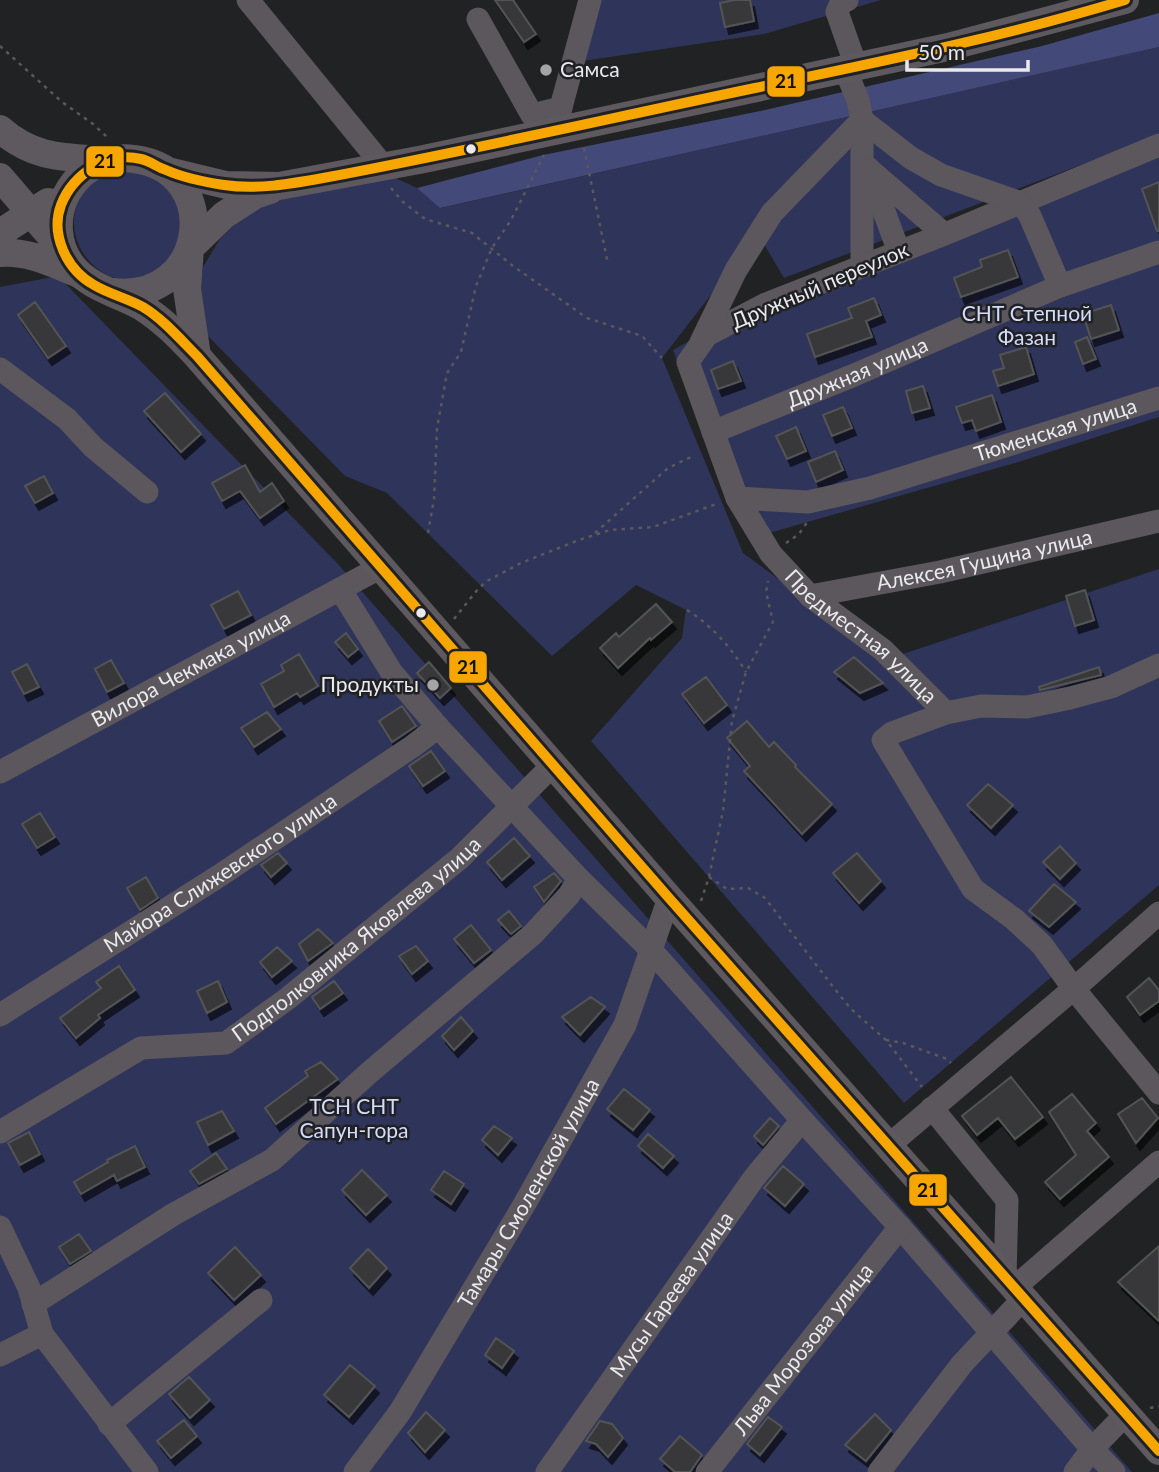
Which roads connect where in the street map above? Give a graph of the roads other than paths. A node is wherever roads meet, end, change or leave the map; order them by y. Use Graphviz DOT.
graph roads {
  1 [pos="248,0"];
  2 [pos="590,0"];
  3 [pos="847,0"];
  4 [pos="1125,0"];
  5 [pos="478,19"];
  6 [pos="851,68"];
  7 [pos="862,120"];
  8 [pos="560,128"];
  9 [pos="0,129"];
  10 [pos="1159,145"];
  11 [pos="118,159"];
  12 [pos="865,160"];
  13 [pos="384,167"];
  14 [pos="168,171"];
  15 [pos="0,179"];
  16 [pos="73,184"];
  17 [pos="279,186"];
  18 [pos="1021,204"];
  19 [pos="33,212"];
  20 [pos="0,213"];
  21 [pos="0,233"];
  22 [pos="944,234"];
  23 [pos="61,248"];
  24 [pos="190,248"];
  25 [pos="898,252"];
  26 [pos="1159,252"];
  27 [pos="0,253"];
  28 [pos="862,266"];
  29 [pos="79,274"];
  30 [pos="1060,286"];
  31 [pos="113,292"];
  32 [pos="698,348"];
  33 [pos="198,356"];
  34 [pos="0,369"];
  35 [pos="1159,398"];
  36 [pos="713,432"];
  37 [pos="147,492"];
  38 [pos="737,498"];
  39 [pos="1159,521"];
  40 [pos="382,567"];
  41 [pos="340,589"];
  42 [pos="810,596"];
  43 [pos="1159,665"];
  44 [pos="946,713"];
  45 [pos="438,727"];
  46 [pos="553,765"];
  47 [pos="0,772"];
  48 [pos="512,806"];
  49 [pos="579,879"];
  50 [pos="669,898"];
  51 [pos="1159,912"];
  52 [pos="650,949"];
  53 [pos="1074,989"];
  54 [pos="0,1016"];
  55 [pos="1159,1093"];
  56 [pos="932,1108"];
  57 [pos="802,1119"];
  58 [pos="0,1132"];
  59 [pos="888,1146"];
  60 [pos="1159,1162"];
  61 [pos="0,1227"];
  62 [pos="900,1227"];
  63 [pos="1014,1289"];
  64 [pos="261,1300"];
  65 [pos="33,1304"];
  66 [pos="42,1334"];
  67 [pos="993,1334"];
  68 [pos="0,1355"];
  69 [pos="1126,1414"];
  70 [pos="109,1424"];
  71 [pos="1092,1449"];
  72 [pos="1159,1451"];
  73 [pos="147,1472"];
  74 [pos="355,1472"];
  75 [pos="547,1472"];
  76 [pos="707,1472"];
  77 [pos="879,1472"];
  78 [pos="1075,1472"];
  79 [pos="1114,1472"];
  1 -- 13 [label="street"];
  2 -- 8 [label="street"];
  3 -- 6 [label="street"];
  4 -- 6 [label="main road"];
  5 -- 8 [label="street"];
  6 -- 7 [label="street"];
  6 -- 8 [label="main road"];
  7 -- 12 [label="street"];
  7 -- 18 [label="street"];
  7 -- 32 [label="street"];
  8 -- 13 [label="main road"];
  9 -- 11 [label="main road"];
  10 -- 18 [label="street, Дружный переулок"];
  11 -- 14 [label="main road"];
  11 -- 16 [label="main road"];
  12 -- 22 [label="street"];
  12 -- 25 [label="street"];
  12 -- 28 [label="street"];
  13 -- 17 [label="main road"];
  14 -- 17 [label="main road"];
  14 -- 24 [label="main road"];
  15 -- 19 [label="main road"];
  15 -- 20 [label="main road"];
  16 -- 19 [label="main road"];
  16 -- 23 [label="main road"];
  17 -- 24 [label="main road"];
  18 -- 22 [label="street, Дружный переулок"];
  18 -- 30 [label="street"];
  19 -- 21 [label="main road"];
  19 -- 23 [label="main road"];
  22 -- 25 [label="street, Дружный переулок"];
  23 -- 29 [label="main road"];
  24 -- 31 [label="main road"];
  24 -- 33 [label="main road"];
  25 -- 28 [label="street, Дружный переулок"];
  26 -- 30 [label="street, Дружная улица"];
  27 -- 29 [label="main road"];
  28 -- 32 [label="street, Дружный переулок"];
  29 -- 31 [label="main road"];
  30 -- 36 [label="street, Дружная улица"];
  31 -- 33 [label="main road"];
  32 -- 36 [label="street"];
  33 -- 40 [label="main road"];
  34 -- 37 [label="street"];
  35 -- 38 [label="street, Тюменская улица"];
  36 -- 38 [label="street"];
  38 -- 42 [label="street, Предместная улица"];
  39 -- 42 [label="street, Алексея Гущина улица"];
  40 -- 41 [label="street, Вилора Чекмака улица"];
  40 -- 46 [label="main road"];
  41 -- 45 [label="street"];
  41 -- 47 [label="street, Вилора Чекмака улица"];
  42 -- 44 [label="street, Предместная улица"];
  43 -- 44 [label="street"];
  44 -- 53 [label="street, Предместная улица"];
  45 -- 48 [label="street"];
  45 -- 54 [label="street, Майора Слижевского улица"];
  46 -- 48 [label="street, Подполковника Яковлева улица"];
  46 -- 50 [label="main road"];
  48 -- 49 [label="street"];
  48 -- 58 [label="street, Подполковника Яковлева улица"];
  49 -- 52 [label="street"];
  49 -- 65 [label="street"];
  50 -- 52 [label="street, Тамары Смоленской улица"];
  50 -- 59 [label="main road"];
  51 -- 53 [label="street"];
  52 -- 57 [label="street"];
  52 -- 74 [label="street, Тамары Смоленской улица"];
  53 -- 55 [label="street"];
  53 -- 56 [label="street"];
  56 -- 59 [label="street"];
  56 -- 63 [label="street"];
  57 -- 62 [label="street"];
  57 -- 75 [label="street, Мусы Гареева улица"];
  59 -- 63 [label="main road"];
  60 -- 63 [label="street"];
  61 -- 65 [label="street"];
  62 -- 67 [label="street"];
  62 -- 76 [label="street, Льва Морозова улица"];
  63 -- 67 [label="street"];
  63 -- 69 [label="main road"];
  64 -- 70 [label="street"];
  65 -- 66 [label="street"];
  66 -- 68 [label="street"];
  66 -- 70 [label="street"];
  67 -- 71 [label="street"];
  67 -- 77 [label="street"];
  69 -- 71 [label="street"];
  69 -- 72 [label="main road"];
  70 -- 73 [label="street"];
  71 -- 78 [label="street"];
  71 -- 79 [label="street"];
}
